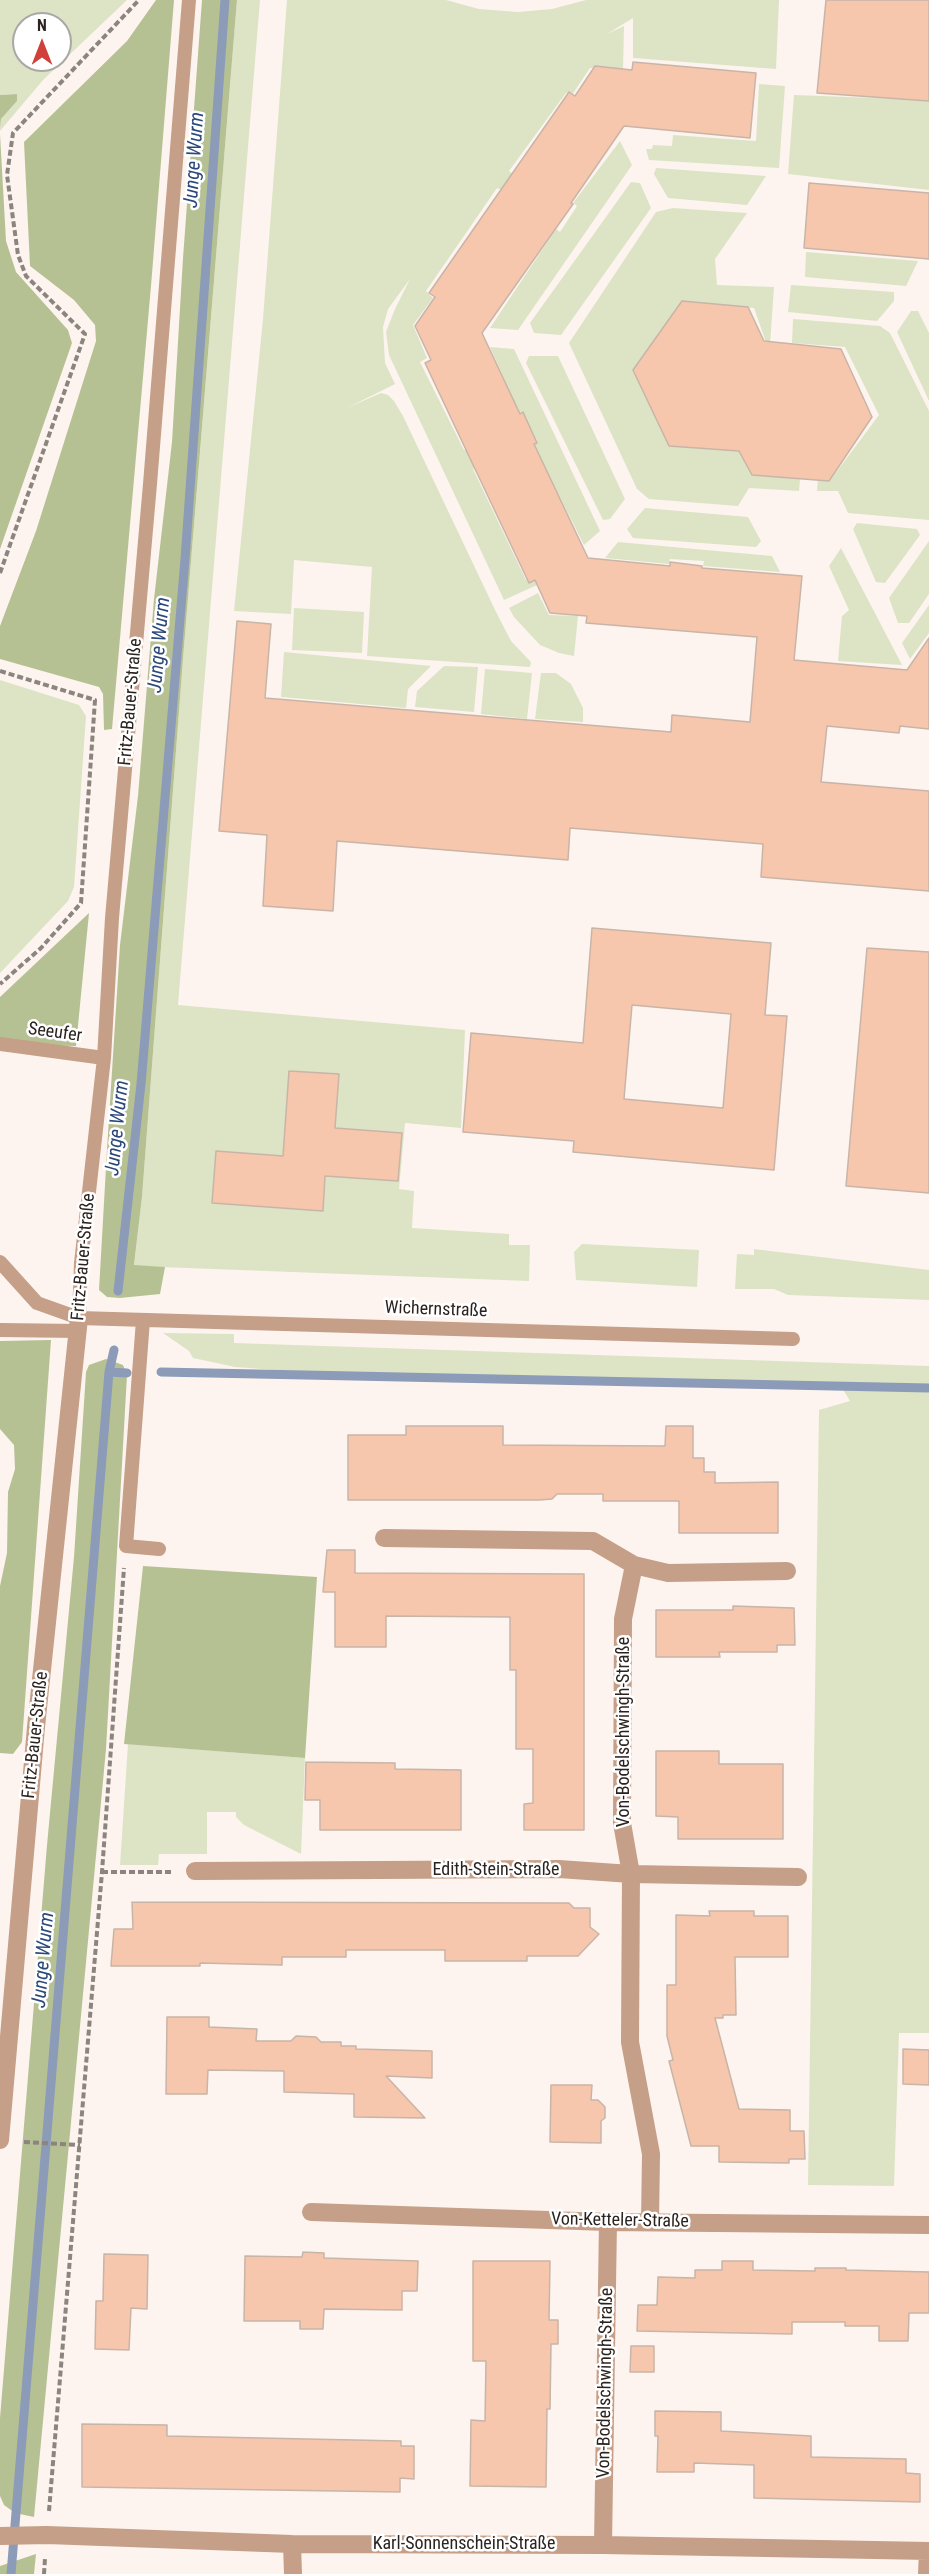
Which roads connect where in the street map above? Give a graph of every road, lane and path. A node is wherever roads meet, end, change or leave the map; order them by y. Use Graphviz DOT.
graph roads {
  1 [pos="139,0"];
  2 [pos="189,0"];
  3 [pos="0,573"];
  4 [pos="0,671"];
  5 [pos="0,984"];
  6 [pos="0,1044"];
  7 [pos="104,1058"];
  8 [pos="0,1262"];
  9 [pos="143,1320"];
  10 [pos="78,1325"];
  11 [pos="0,1330"];
  12 [pos="793,1339"];
  13 [pos="384,1538"];
  14 [pos="126,1546"];
  15 [pos="159,1549"];
  16 [pos="634,1565"];
  17 [pos="788,1571"];
  18 [pos="195,1871"];
  19 [pos="102,1872"];
  20 [pos="631,1874"];
  21 [pos="798,1877"];
  22 [pos="4,2039"];
  23 [pos="0,2140"];
  24 [pos="26,2142"];
  25 [pos="80,2145"];
  26 [pos="311,2212"];
  27 [pos="608,2222"];
  28 [pos="650,2222"];
  29 [pos="929,2224"];
  30 [pos="47,2535"];
  31 [pos="0,2536"];
  32 [pos="292,2544"];
  33 [pos="603,2545"];
  34 [pos="928,2551"];
  35 [pos="44,2574"];
  36 [pos="293,2574"];
  37 [pos="927,2574"];
  1 -- 3 [label="path"];
  2 -- 7 [label="lane, Fritz-Bauer-Straße"];
  4 -- 5 [label="path"];
  6 -- 7 [label="lane, Seeufer"];
  7 -- 10 [label="lane, Fritz-Bauer-Straße"];
  8 -- 10 [label="lane"];
  9 -- 10 [label="lane, Wichernstraße"];
  9 -- 12 [label="lane, Wichernstraße"];
  9 -- 14 [label="lane"];
  10 -- 11 [label="lane, Fritz-Bauer-Straße"];
  10 -- 22 [label="street, Fritz-Bauer-Straße"];
  13 -- 16 [label="street"];
  14 -- 15 [label="lane"];
  14 -- 19 [label="path"];
  16 -- 17 [label="street"];
  16 -- 20 [label="street, Von-Bodelschwingh-Straße"];
  18 -- 19 [label="path"];
  18 -- 20 [label="street, Edith-Stein-Straße"];
  19 -- 25 [label="path"];
  20 -- 21 [label="street, Edith-Stein-Straße"];
  20 -- 28 [label="street, Von-Bodelschwingh-Straße"];
  22 -- 23 [label="street, Fritz-Bauer-Straße"];
  24 -- 25 [label="path"];
  25 -- 30 [label="path"];
  26 -- 27 [label="street, Von-Ketteler-Straße"];
  27 -- 28 [label="street, Von-Ketteler-Straße"];
  27 -- 33 [label="street, Von-Bodelschwingh-Straße"];
  28 -- 29 [label="street, Von-Ketteler-Straße"];
  30 -- 31 [label="street, Karl-Sonnenschein-Straße"];
  30 -- 32 [label="street, Karl-Sonnenschein-Straße"];
  30 -- 35 [label="path"];
  32 -- 33 [label="street, Karl-Sonnenschein-Straße"];
  32 -- 36 [label="street"];
  33 -- 34 [label="street, Karl-Sonnenschein-Straße"];
  34 -- 37 [label="street"];
}
